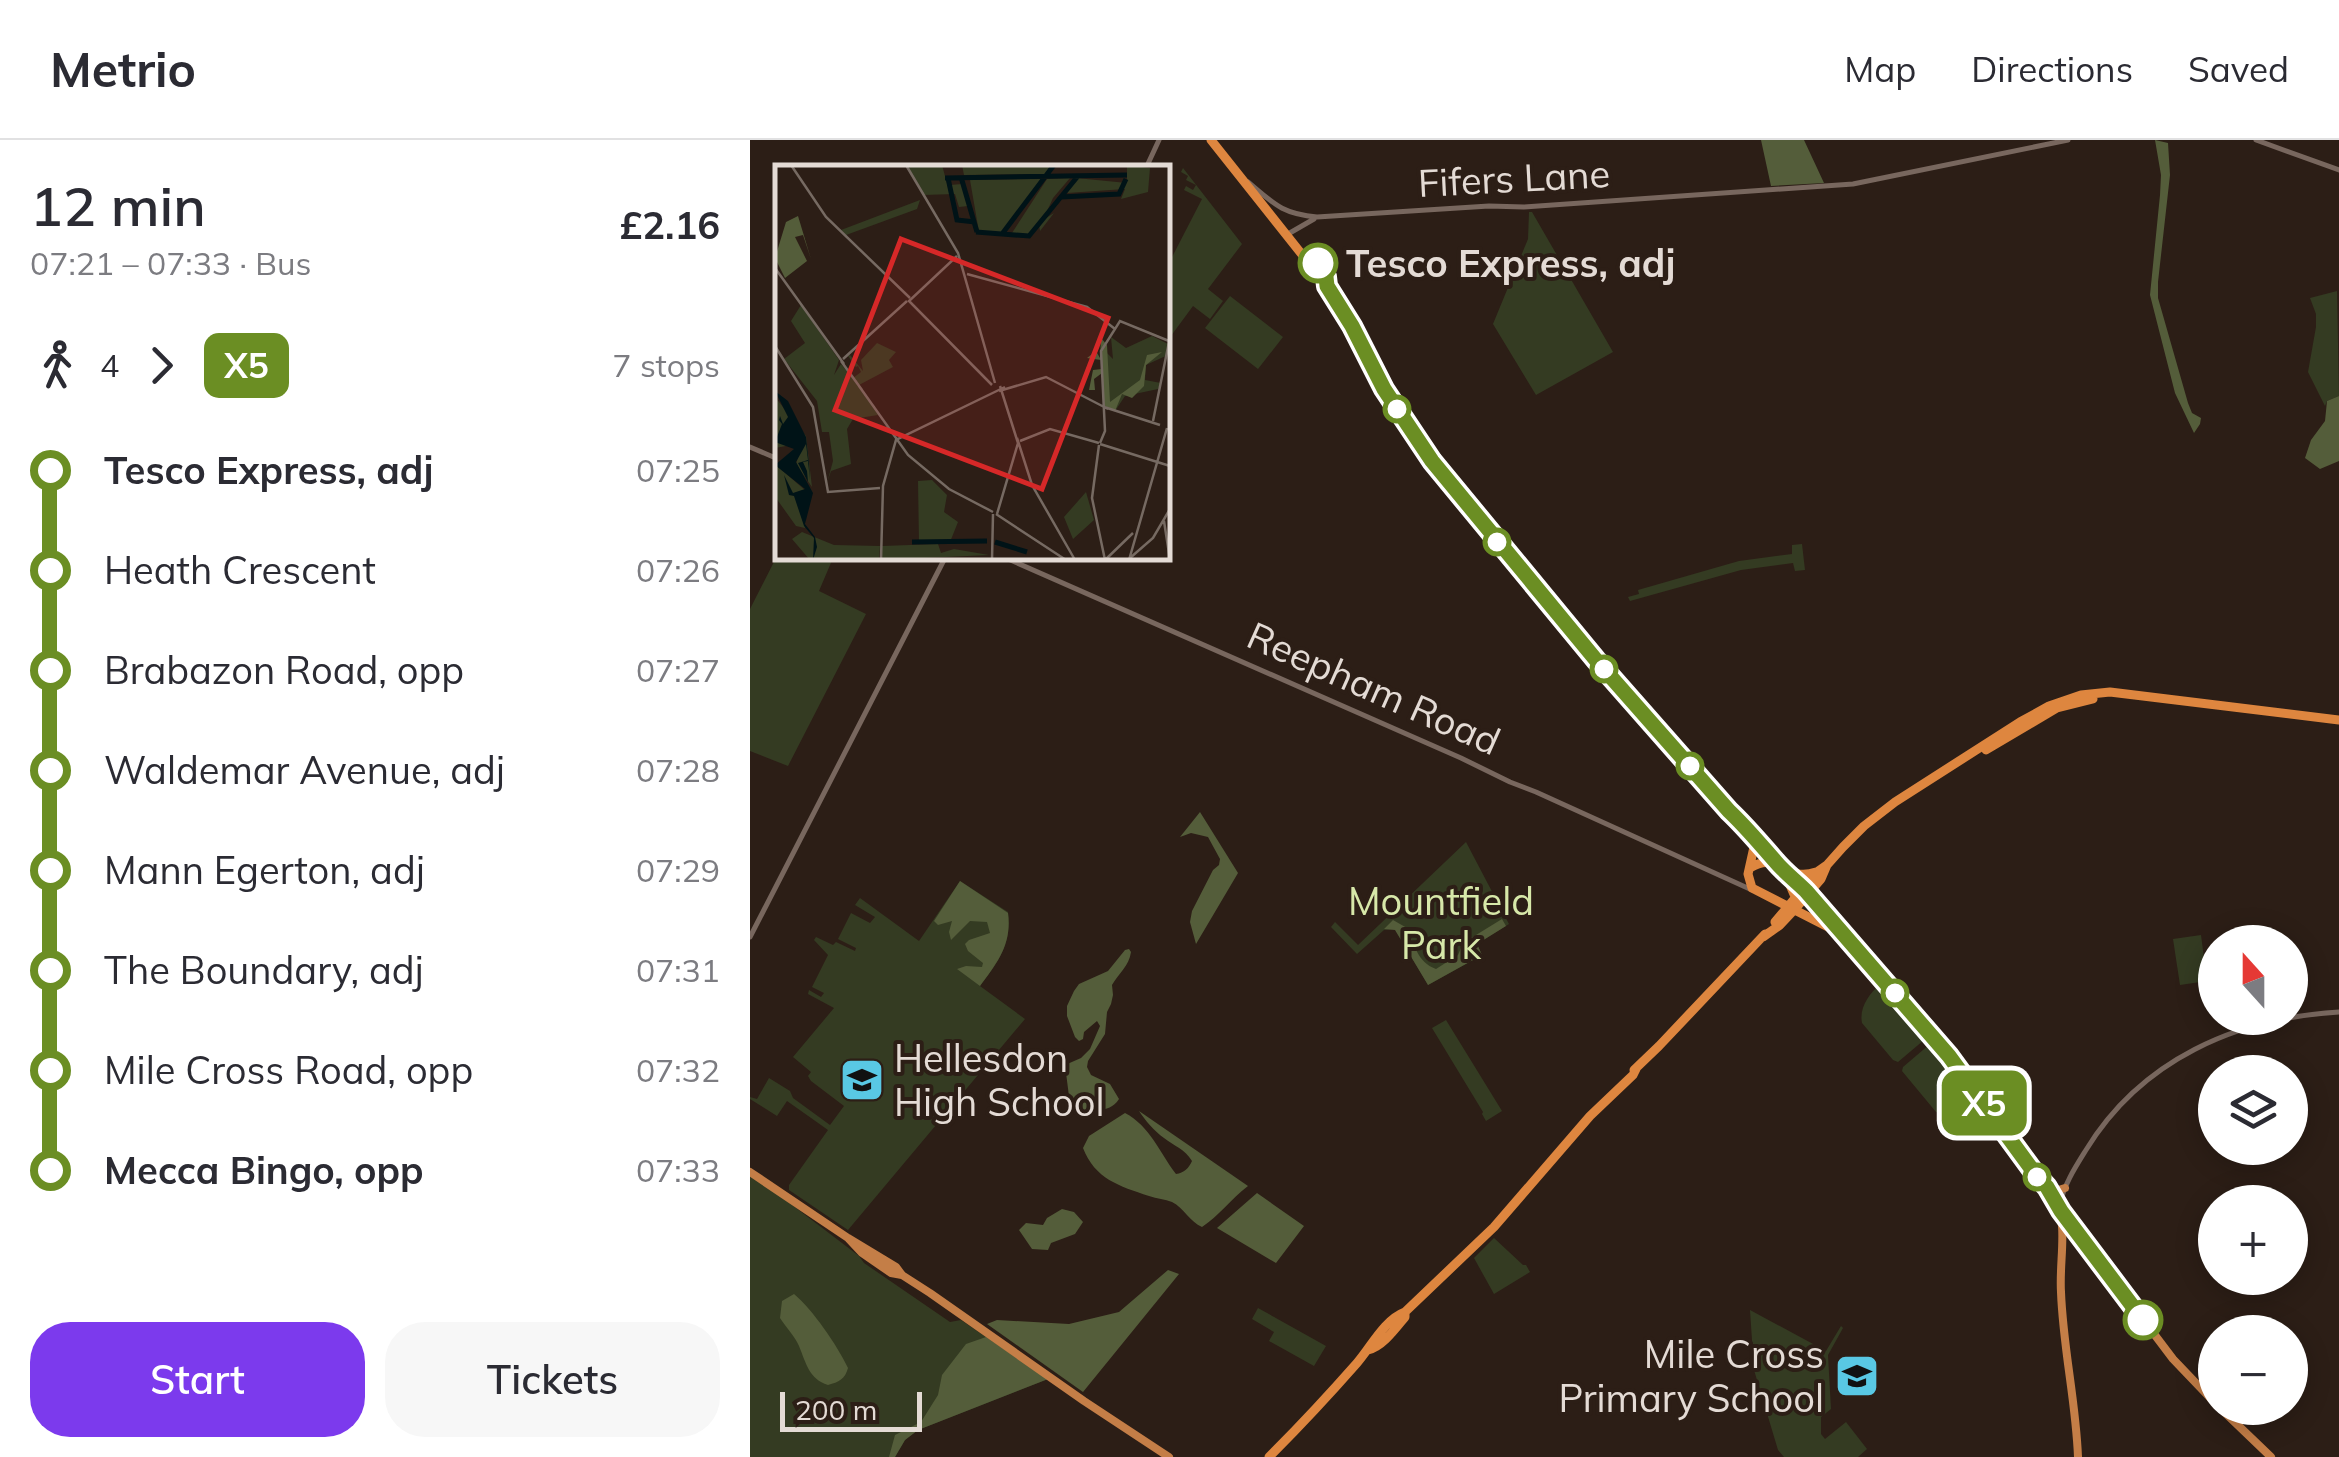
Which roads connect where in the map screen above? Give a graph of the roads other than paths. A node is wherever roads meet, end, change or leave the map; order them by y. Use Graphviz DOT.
graph roads {
  1 [pos="1159,140"];
  2 [pos="1211,140"];
  3 [pos="2068,140"];
  4 [pos="2256,140"];
  5 [pos="1147,165"];
  6 [pos="2339,170"];
  7 [pos="1242,177"];
  8 [pos="1317,218"];
  9 [pos="1288,234"];
  10 [pos="750,447"];
  11 [pos="775,458"];
  12 [pos="944,560"];
  13 [pos="1011,560"];
  14 [pos="2339,720"];
  15 [pos="1729,811"];
  16 [pos="1777,864"];
  17 [pos="1827,865"];
  18 [pos="1750,868"];
  19 [pos="1817,872"];
  20 [pos="1718,874"];
  21 [pos="1787,875"];
  22 [pos="1757,892"];
  23 [pos="1800,898"];
  24 [pos="1774,900"];
  25 [pos="1818,920"];
  26 [pos="1780,925"];
  27 [pos="1832,929"];
  28 [pos="750,937"];
  29 [pos="1762,937"];
  30 [pos="1850,943"];
  31 [pos="2339,1012"];
  32 [pos="750,1172"];
  33 [pos="2036,1175"];
  34 [pos="2047,1187"];
  35 [pos="2065,1188"];
  36 [pos="2061,1211"];
  37 [pos="2198,1386"];
  38 [pos="2238,1425"];
  39 [pos="1169,1457"];
  40 [pos="1268,1457"];
  41 [pos="2078,1457"];
  42 [pos="2271,1457"];
  1 -- 5 [label="street"];
  2 -- 7 [label="highway"];
  3 -- 8 [label="street, Fifers Lane"];
  4 -- 6 [label="street"];
  7 -- 8 [label="street, Fifers Lane"];
  7 -- 9 [label="highway"];
  8 -- 9 [label="street, Fifers Lane"];
  9 -- 15 [label="highway"];
  10 -- 11 [label="street"];
  12 -- 28 [label="street"];
  13 -- 20 [label="street, Reepham Road"];
  14 -- 17 [label="highway"];
  15 -- 16 [label="highway"];
  15 -- 18 [label="highway"];
  16 -- 18 [label="highway"];
  16 -- 21 [label="highway"];
  17 -- 19 [label="highway"];
  17 -- 23 [label="highway"];
  18 -- 20 [label="street"];
  18 -- 22 [label="highway"];
  19 -- 21 [label="highway"];
  19 -- 23 [label="highway"];
  20 -- 22 [label="street, Reepham Road"];
  21 -- 23 [label="highway"];
  21 -- 24 [label="highway"];
  22 -- 24 [label="highway, Reepham Road"];
  23 -- 24 [label="highway, Reepham Road"];
  23 -- 25 [label="highway, Reepham Road"];
  23 -- 26 [label="highway"];
  23 -- 27 [label="highway"];
  23 -- 29 [label="highway"];
  23 -- 30 [label="main road"];
  24 -- 29 [label="highway"];
  25 -- 26 [label="highway"];
  25 -- 27 [label="highway, Reepham Road"];
  26 -- 29 [label="highway"];
  27 -- 30 [label="highway"];
  29 -- 40 [label="highway"];
  30 -- 33 [label="main road"];
  31 -- 35 [label="street"];
  32 -- 39 [label="main road"];
  33 -- 34 [label="main road"];
  33 -- 36 [label="main road"];
  34 -- 35 [label="main road"];
  34 -- 36 [label="main road"];
  35 -- 36 [label="street"];
  36 -- 37 [label="main road"];
  36 -- 41 [label="main road"];
  38 -- 42 [label="main road"];
}
